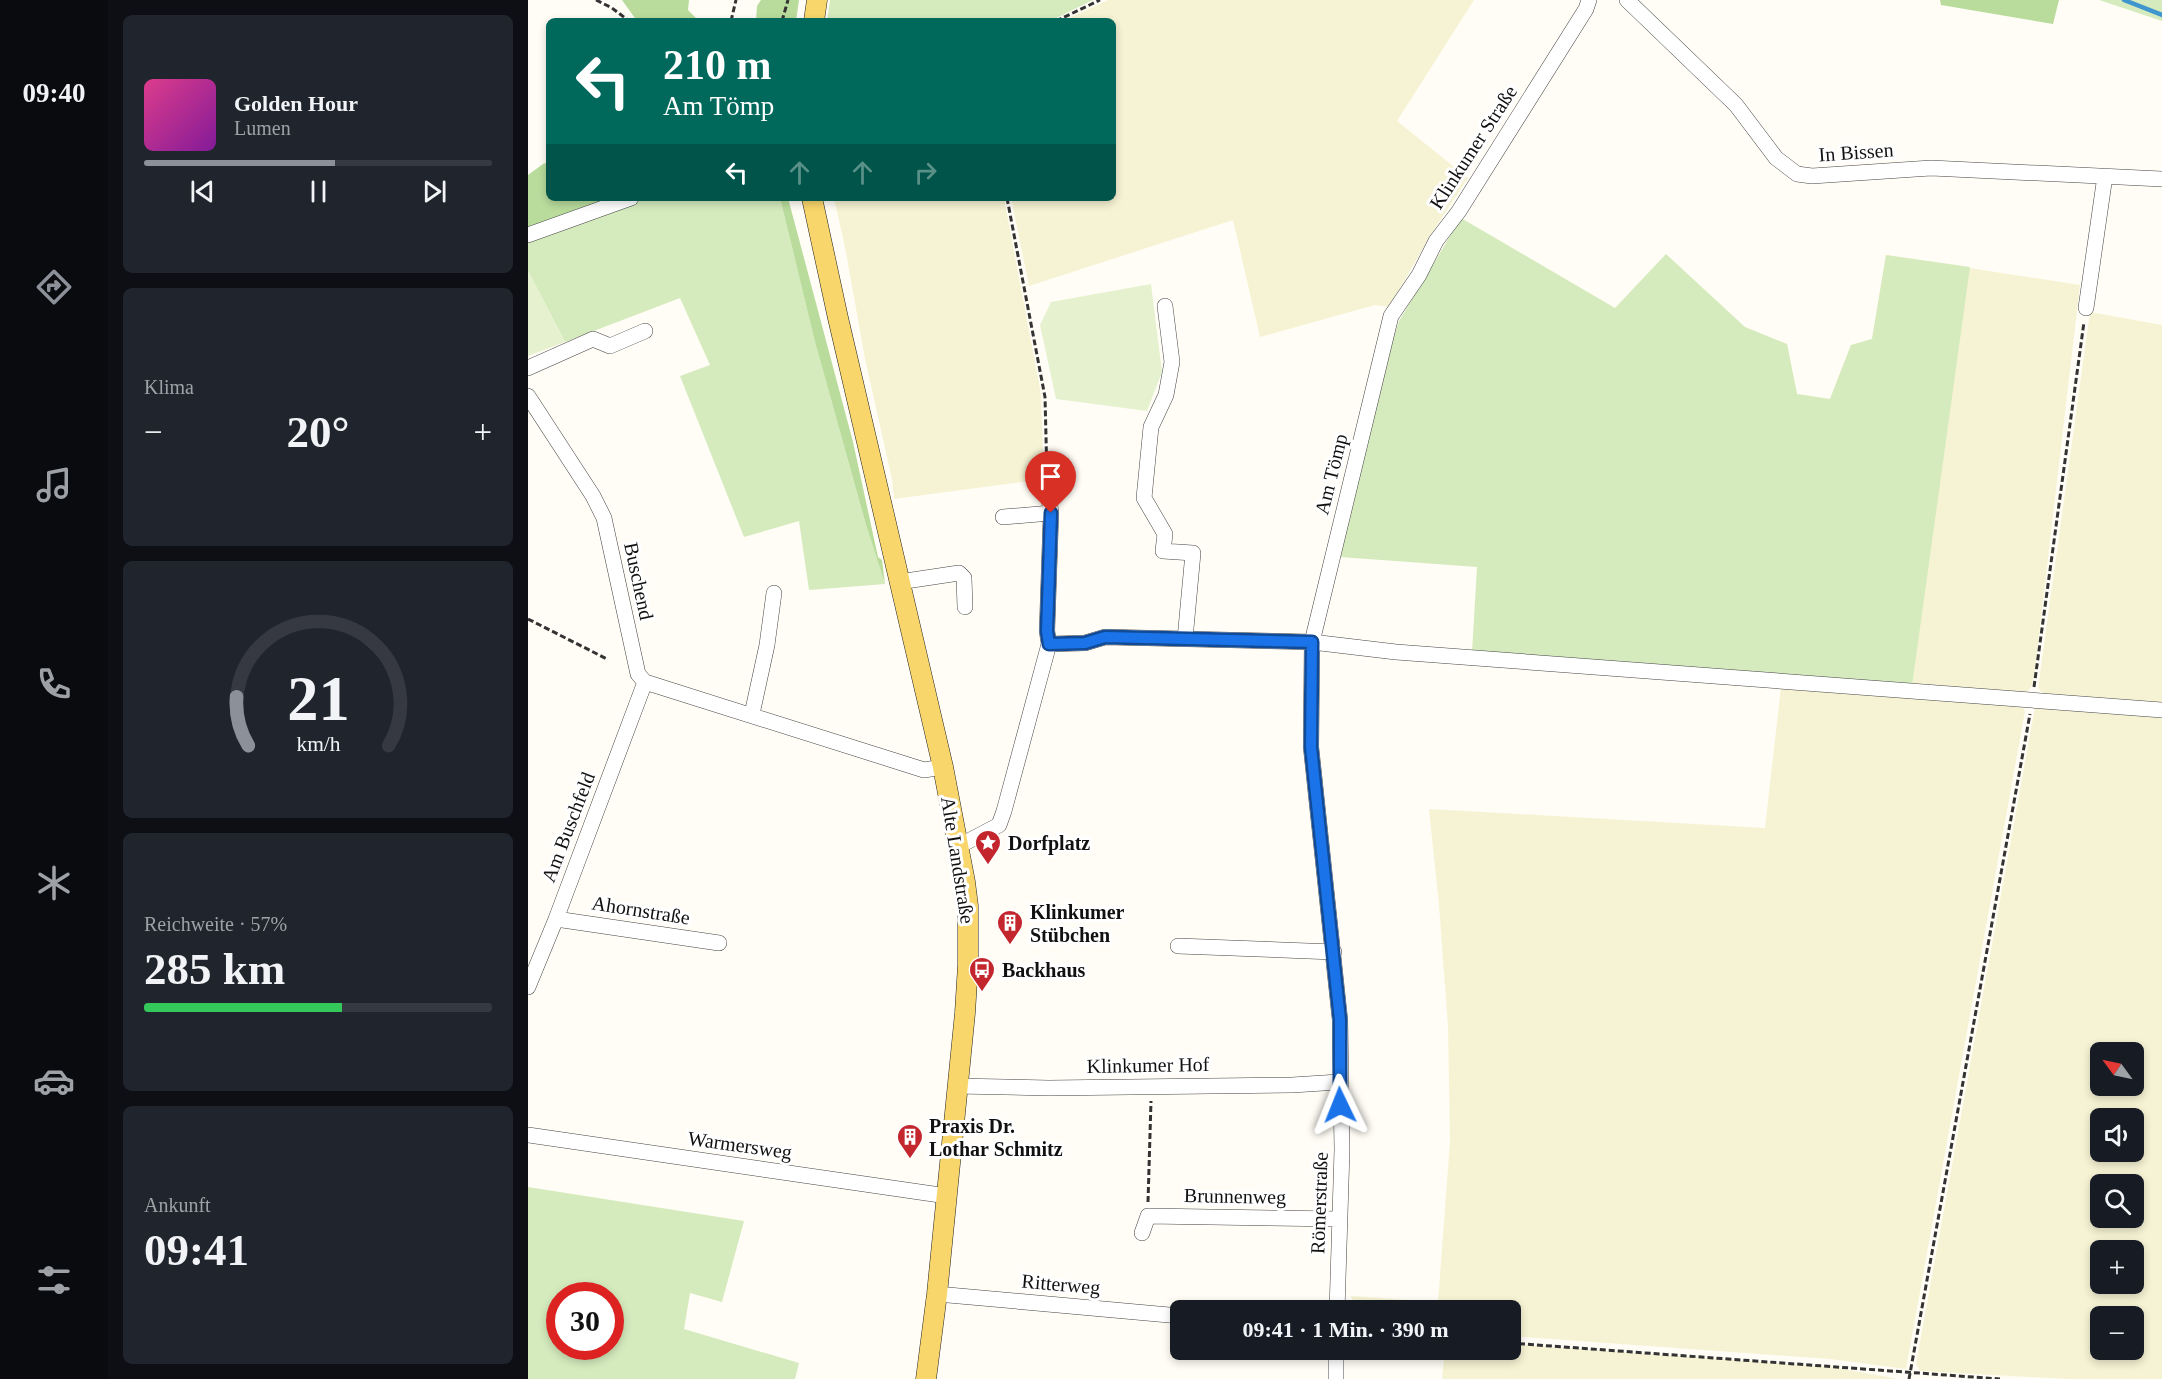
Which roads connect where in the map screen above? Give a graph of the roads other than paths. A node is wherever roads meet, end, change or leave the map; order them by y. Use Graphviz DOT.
graph roads {
  1 [pos="817,0"];
  2 [pos="1589,0"];
  3 [pos="1627,0"];
  4 [pos="814,18"];
  5 [pos="2105,176"];
  6 [pos="2162,179"];
  7 [pos="623,201"];
  8 [pos="813,201"];
  9 [pos="528,235"];
  10 [pos="1165,306"];
  11 [pos="2086,308"];
  12 [pos="1391,316"];
  13 [pos="645,332"];
  14 [pos="528,368"];
  15 [pos="528,396"];
  16 [pos="1048,491"];
  17 [pos="1051,513"];
  18 [pos="1003,517"];
  19 [pos="899,582"];
  20 [pos="774,593"];
  21 [pos="965,607"];
  22 [pos="1185,639"];
  23 [pos="1312,642"];
  24 [pos="1049,644"];
  25 [pos="645,682"];
  26 [pos="2162,710"];
  27 [pos="752,714"];
  28 [pos="943,767"];
  29 [pos="959,846"];
  30 [pos="556,919"];
  31 [pos="719,943"];
  32 [pos="1178,946"];
  33 [pos="1334,952"];
  34 [pos="528,987"];
  35 [pos="1340,1082"];
  36 [pos="956,1086"];
  37 [pos="528,1135"];
  38 [pos="947,1196"];
  39 [pos="1340,1219"];
  40 [pos="1142,1233"];
  41 [pos="937,1294"];
  42 [pos="1337,1300"];
  43 [pos="1170,1315"];
  44 [pos="1336,1360"];
  45 [pos="926,1379"];
  46 [pos="1336,1379"];
  1 -- 4 [label="main road"];
  2 -- 12 [label="street, Klinkumer Straße"];
  3 -- 5 [label="street, In Bissen"];
  5 -- 6 [label="street, In Bissen"];
  5 -- 11 [label="street"];
  7 -- 9 [label="street"];
  8 -- 19 [label="main road, Alte Landstraße"];
  10 -- 22 [label="street"];
  12 -- 23 [label="street, Am Tömp"];
  13 -- 14 [label="street"];
  15 -- 25 [label="street, Buschend"];
  16 -- 17 [label="street"];
  17 -- 18 [label="street"];
  17 -- 24 [label="street"];
  19 -- 21 [label="street"];
  19 -- 28 [label="main road, Alte Landstraße"];
  20 -- 27 [label="street"];
  22 -- 23 [label="street"];
  22 -- 24 [label="street"];
  23 -- 26 [label="street"];
  23 -- 33 [label="street, Römerstraße"];
  24 -- 29 [label="street"];
  25 -- 27 [label="street"];
  25 -- 30 [label="street, Am Buschfeld"];
  27 -- 28 [label="street"];
  28 -- 29 [label="main road, Alte Landstraße"];
  29 -- 36 [label="main road, Alte Landstraße"];
  30 -- 31 [label="street, Ahornstraße"];
  30 -- 34 [label="street, Am Buschfeld"];
  32 -- 33 [label="street"];
  33 -- 35 [label="street, Römerstraße"];
  35 -- 36 [label="street, Klinkumer Hof"];
  35 -- 39 [label="street, Römerstraße"];
  36 -- 38 [label="main road, Alte Landstraße"];
  37 -- 38 [label="street, Warmersweg"];
  38 -- 41 [label="main road, Alte Landstraße"];
  39 -- 40 [label="street, Brunnenweg"];
  39 -- 42 [label="street, Römerstraße"];
  41 -- 43 [label="street, Ritterweg"];
  41 -- 45 [label="main road, Alte Landstraße"];
  44 -- 46 [label="street"];
}
